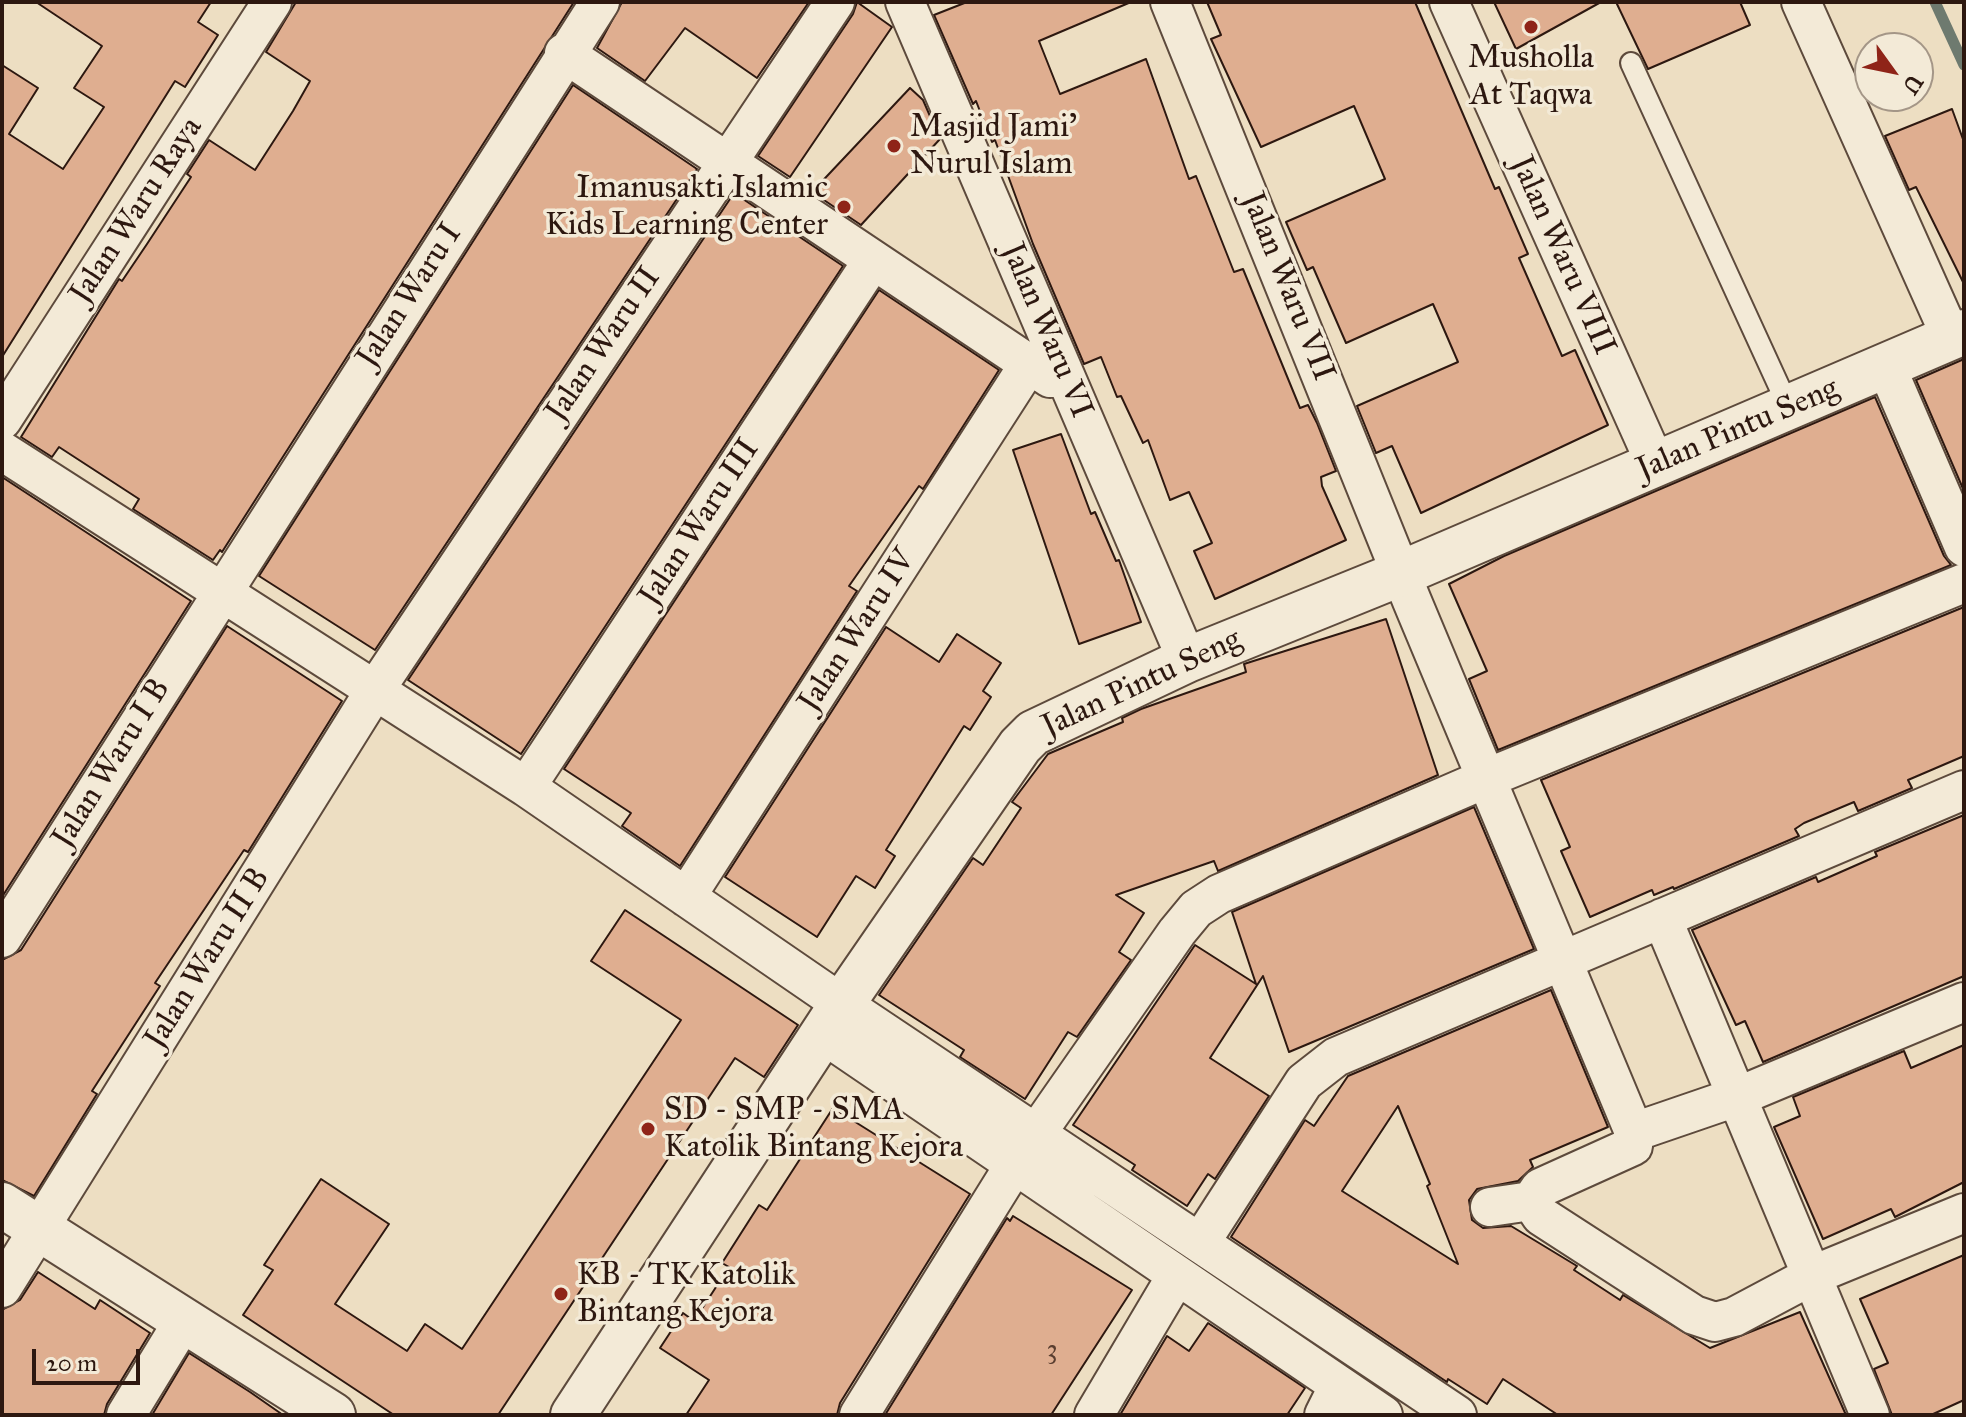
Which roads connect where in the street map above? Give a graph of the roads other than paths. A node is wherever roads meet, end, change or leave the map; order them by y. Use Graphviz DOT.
graph roads {
  1 [pos="272,2"];
  2 [pos="600,2"];
  3 [pos="835,2"];
  4 [pos="905,2"];
  5 [pos="1170,2"];
  6 [pos="1449,2"];
  7 [pos="1801,2"];
  8 [pos="564,53"];
  9 [pos="1631,63"];
  10 [pos="726,161"];
  11 [pos="873,260"];
  12 [pos="1958,335"];
  13 [pos="1029,364"];
  14 [pos="1886,366"];
  15 [pos="1072,392"];
  16 [pos="1789,408"];
  17 [pos="2,420"];
  18 [pos="2,451"];
  19 [pos="1656,465"];
  20 [pos="1964,547"];
  21 [pos="1402,573"];
  22 [pos="1964,583"];
  23 [pos="221,591"];
  24 [pos="1187,660"];
  25 [pos="375,690"];
  26 [pos="1487,778"];
  27 [pos="526,787"];
  28 [pos="1964,790"];
  29 [pos="686,897"];
  30 [pos="1662,918"];
  31 [pos="2,938"];
  32 [pos="1563,962"];
  33 [pos="1964,1002"];
  34 [pos="833,1019"];
  35 [pos="1739,1096"];
  36 [pos="1634,1132"];
  37 [pos="1025,1149"];
  38 [pos="1531,1201"];
  39 [pos="2,1205"];
  40 [pos="1490,1207"];
  41 [pos="1964,1213"];
  42 [pos="41,1230"];
  43 [pos="1200,1243"];
  44 [pos="1177,1275"];
  45 [pos="1813,1275"];
  46 [pos="2,1288"];
  47 [pos="184,1320"];
  48 [pos="1332,1400"];
  49 [pos="126,1415"];
  50 [pos="333,1415"];
  51 [pos="573,1415"];
  52 [pos="859,1415"];
  53 [pos="1094,1415"];
  54 [pos="1383,1415"];
  55 [pos="1457,1415"];
  56 [pos="1870,1415"];
  1 -- 17 [label="street, Jalan Waru Raya"];
  2 -- 8 [label="street, Jalan Waru I"];
  3 -- 10 [label="street, Jalan Waru II"];
  4 -- 15 [label="street, Jalan Waru VI"];
  5 -- 21 [label="street, Jalan Waru VII"];
  6 -- 19 [label="street, Jalan Waru VIII"];
  7 -- 12 [label="street"];
  8 -- 10 [label="street"];
  8 -- 23 [label="street, Jalan Waru I"];
  9 -- 16 [label="lane"];
  10 -- 11 [label="street"];
  10 -- 25 [label="street, Jalan Waru II"];
  11 -- 13 [label="street"];
  11 -- 27 [label="street, Jalan Waru III"];
  12 -- 14 [label="street, Jalan Pintu Seng"];
  13 -- 15 [label="street"];
  13 -- 29 [label="street, Jalan Waru IV"];
  14 -- 16 [label="street, Jalan Pintu Seng"];
  14 -- 20 [label="street"];
  15 -- 24 [label="street, Jalan Waru VI"];
  16 -- 19 [label="street, Jalan Pintu Seng"];
  18 -- 23 [label="street"];
  19 -- 21 [label="street, Jalan Pintu Seng"];
  21 -- 24 [label="street, Jalan Pintu Seng"];
  21 -- 26 [label="street, Jalan Waru VII"];
  22 -- 26 [label="street"];
  23 -- 25 [label="street"];
  23 -- 31 [label="street, Jalan Waru I B"];
  24 -- 34 [label="street, Jalan Pintu Seng"];
  25 -- 27 [label="street"];
  25 -- 42 [label="street, Jalan Waru II B"];
  26 -- 32 [label="street, Jalan Waru VII"];
  26 -- 37 [label="street"];
  27 -- 29 [label="street"];
  28 -- 30 [label="street"];
  29 -- 34 [label="street"];
  30 -- 32 [label="street"];
  30 -- 35 [label="street"];
  32 -- 36 [label="street, Jalan Waru VII"];
  32 -- 43 [label="street"];
  33 -- 35 [label="street"];
  34 -- 37 [label="street"];
  34 -- 51 [label="street, Jalan Pintu Seng"];
  35 -- 36 [label="street"];
  35 -- 45 [label="street"];
  36 -- 38 [label="street"];
  37 -- 43 [label="street"];
  37 -- 44 [label="street"];
  37 -- 52 [label="street"];
  38 -- 40 [label="street"];
  38 -- 45 [label="street"];
  39 -- 42 [label="street"];
  41 -- 45 [label="street"];
  42 -- 46 [label="street, Jalan Waru II B"];
  42 -- 47 [label="street"];
  43 -- 55 [label="street"];
  44 -- 48 [label="street"];
  44 -- 53 [label="street"];
  45 -- 56 [label="street"];
  47 -- 49 [label="street"];
  47 -- 50 [label="street"];
  48 -- 54 [label="street"];
}
